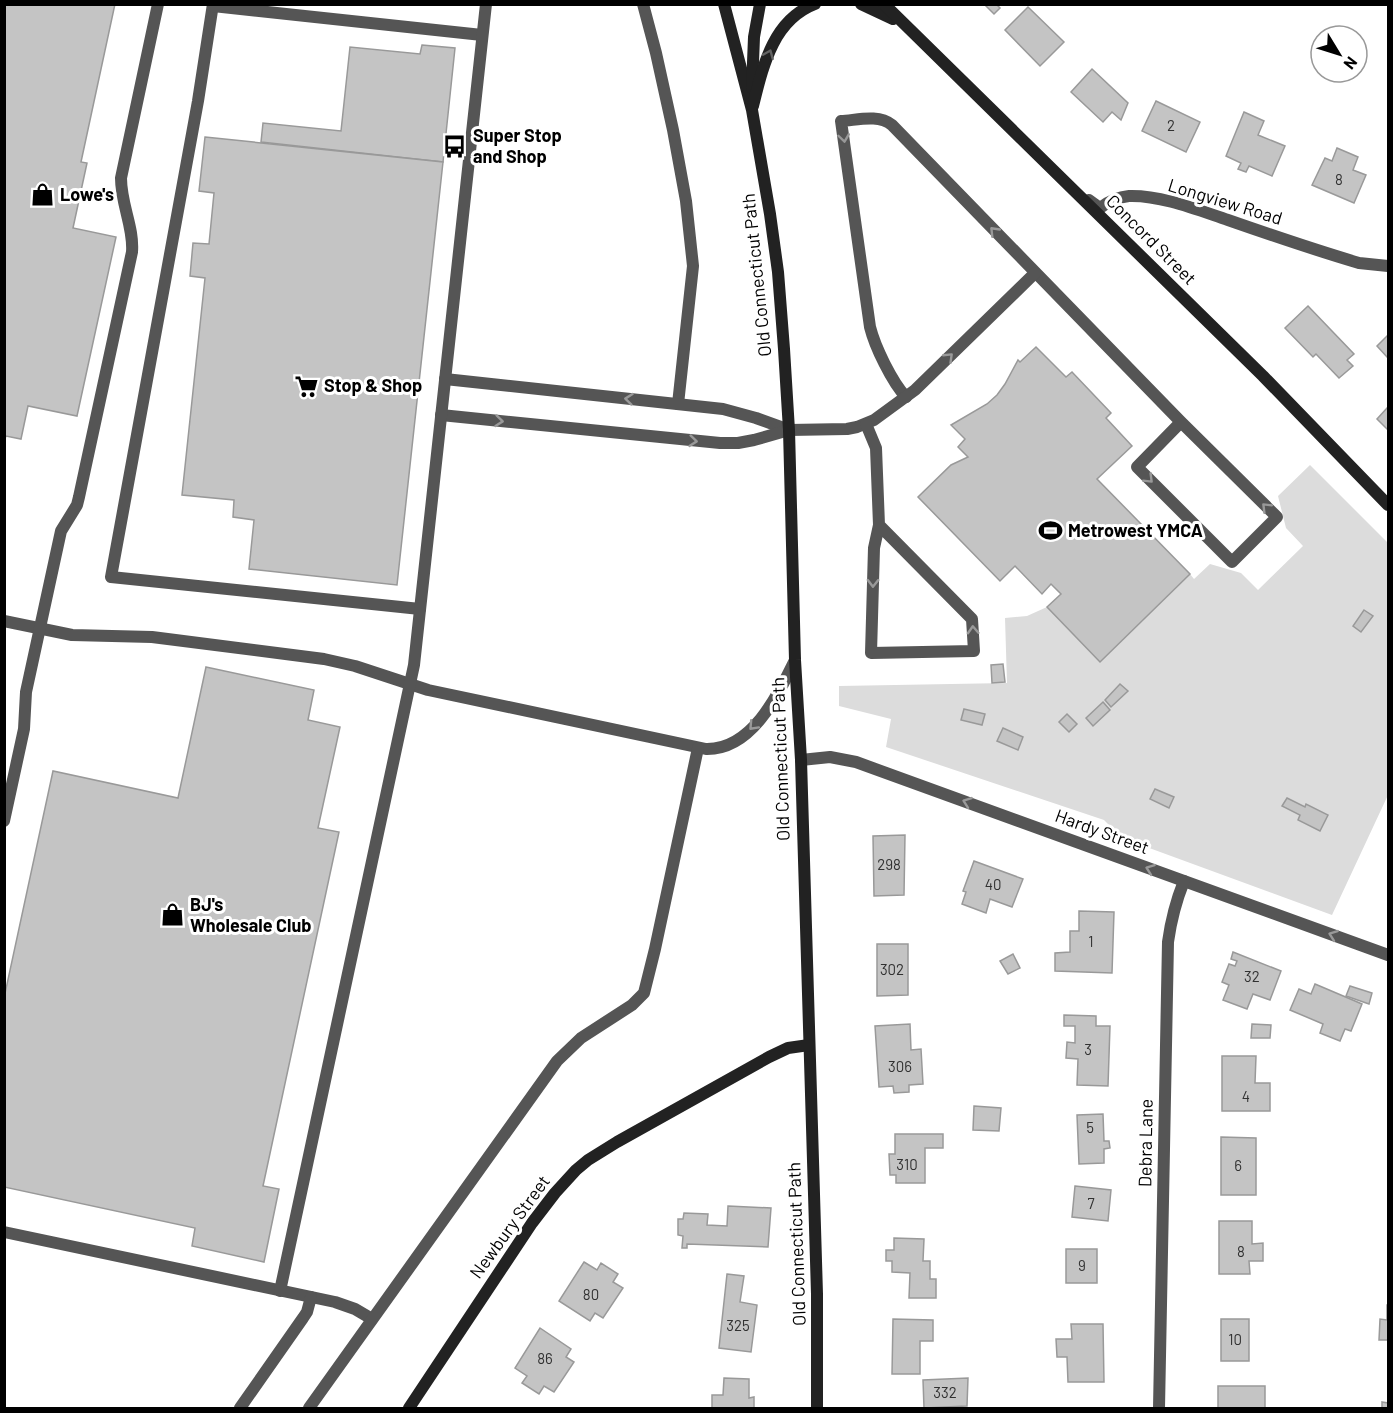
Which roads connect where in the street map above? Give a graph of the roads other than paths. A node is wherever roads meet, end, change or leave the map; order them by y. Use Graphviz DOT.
graph roads {
  1 [pos="158,4"];
  2 [pos="486,4"];
  3 [pos="643,4"];
  4 [pos="724,4"];
  5 [pos="760,4"];
  6 [pos="815,4"];
  7 [pos="861,4"];
  8 [pos="884,4"];
  9 [pos="213,5"];
  10 [pos="906,26"];
  11 [pos="482,35"];
  12 [pos="752,110"];
  13 [pos="1060,177"];
  14 [pos="1389,266"];
  15 [pos="1035,273"];
  16 [pos="445,380"];
  17 [pos="906,397"];
  18 [pos="678,404"];
  19 [pos="441,415"];
  20 [pos="1181,422"];
  21 [pos="866,424"];
  22 [pos="789,430"];
  23 [pos="1389,505"];
  24 [pos="879,525"];
  25 [pos="420,609"];
  26 [pos="4,621"];
  27 [pos="40,629"];
  28 [pos="795,660"];
  29 [pos="411,684"];
  30 [pos="698,748"];
  31 [pos="801,760"];
  32 [pos="4,821"];
  33 [pos="1184,881"];
  34 [pos="1389,955"];
  35 [pos="809,1045"];
  36 [pos="4,1232"];
  37 [pos="280,1291"];
  38 [pos="311,1297"];
  39 [pos="372,1319"];
  40 [pos="240,1408"];
  41 [pos="309,1408"];
  42 [pos="409,1408"];
  43 [pos="817,1408"];
  44 [pos="1158,1408"];
  1 -- 27 [label="street"];
  2 -- 11 [label="street"];
  3 -- 18 [label="street"];
  4 -- 12 [label="main road, Old Connecticut Path"];
  5 -- 12 [label="main road, Old Connecticut Path"];
  12 -- 6 [label="main road, one-way"];
  7 -- 10 [label="main road"];
  8 -- 10 [label="main road, Concord Street"];
  9 -- 11 [label="street"];
  9 -- 25 [label="street"];
  10 -- 13 [label="main road, Concord Street"];
  11 -- 16 [label="street"];
  12 -- 22 [label="main road, Old Connecticut Path"];
  13 -- 14 [label="street, Longview Road"];
  13 -- 23 [label="main road, Concord Street"];
  17 -- 15 [label="street, one-way"];
  15 -- 17 [label="street, one-way"];
  15 -- 20 [label="street"];
  18 -- 16 [label="street, one-way"];
  16 -- 19 [label="street"];
  17 -- 21 [label="street"];
  18 -- 22 [label="street"];
  19 -- 22 [label="street, one-way"];
  19 -- 25 [label="street"];
  20 -- 20 [label="street, one-way"];
  21 -- 22 [label="street"];
  21 -- 24 [label="street"];
  22 -- 28 [label="main road, Old Connecticut Path"];
  24 -- 24 [label="street, one-way"];
  25 -- 29 [label="street"];
  26 -- 27 [label="street"];
  27 -- 29 [label="street"];
  27 -- 32 [label="street"];
  28 -- 30 [label="street, one-way"];
  28 -- 31 [label="main road, Old Connecticut Path"];
  29 -- 30 [label="street"];
  29 -- 37 [label="street"];
  30 -- 39 [label="street"];
  33 -- 31 [label="street, Hardy Street, one-way"];
  31 -- 35 [label="main road, Old Connecticut Path"];
  34 -- 33 [label="street, Hardy Street, one-way"];
  33 -- 44 [label="street, Debra Lane"];
  35 -- 42 [label="main road, Newbury Street"];
  35 -- 43 [label="main road, Old Connecticut Path"];
  36 -- 37 [label="street"];
  37 -- 38 [label="street"];
  38 -- 39 [label="street"];
  38 -- 40 [label="street"];
  39 -- 41 [label="street"];
}
